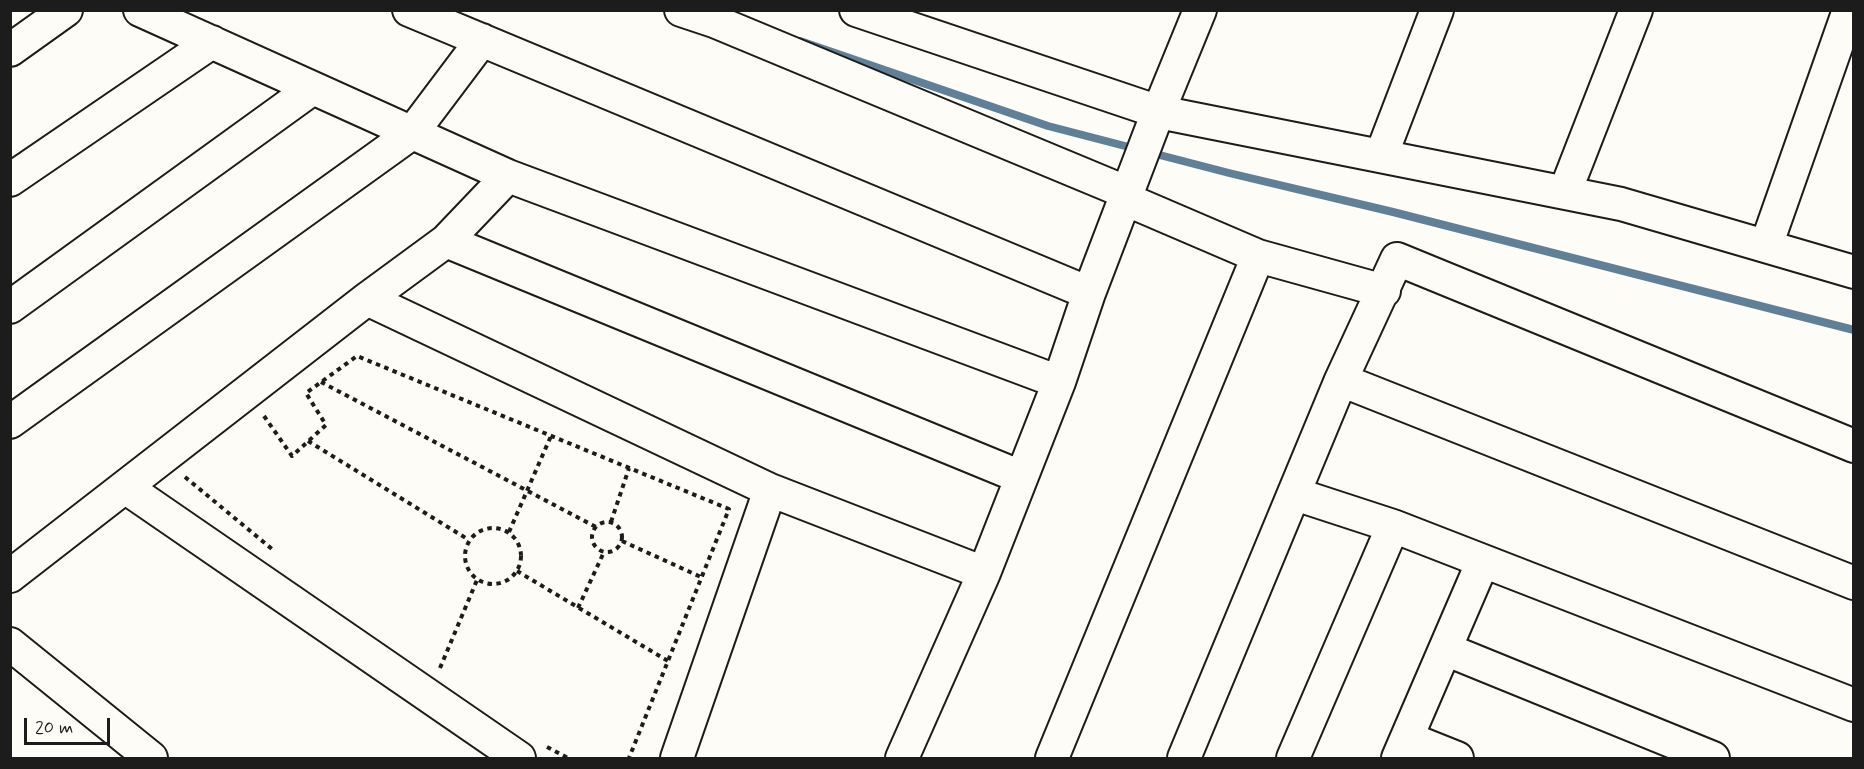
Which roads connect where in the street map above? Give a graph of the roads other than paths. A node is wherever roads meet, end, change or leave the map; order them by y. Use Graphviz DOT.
graph roads {
  1 [pos="66,10"];
  2 [pos="140,10"];
  3 [pos="409,10"];
  4 [pos="681,10"];
  5 [pos="856,10"];
  6 [pos="1200,10"];
  7 [pos="1437,10"];
  8 [pos="1636,10"];
  9 [pos="1849,10"];
  10 [pos="482,40"];
  11 [pos="212,42"];
  12 [pos="10,50"];
  13 [pos="313,88"];
  14 [pos="1157,116"];
  15 [pos="412,133"];
  16 [pos="1381,156"];
  17 [pos="508,176"];
  18 [pos="10,180"];
  19 [pos="1128,192"];
  20 [pos="1565,192"];
  21 [pos="446,241"];
  22 [pos="1766,246"];
  23 [pos="1258,256"];
  24 [pos="1854,272"];
  25 [pos="1384,291"];
  26 [pos="1089,293"];
  27 [pos="367,299"];
  28 [pos="10,307"];
  29 [pos="1341,380"];
  30 [pos="1059,382"];
  31 [pos="10,422"];
  32 [pos="1854,446"];
  33 [pos="1021,477"];
  34 [pos="125,487"];
  35 [pos="770,490"];
  36 [pos="1294,494"];
  37 [pos="1393,526"];
  38 [pos="1483,561"];
  39 [pos="984,573"];
  40 [pos="10,576"];
  41 [pos="1854,583"];
  42 [pos="1445,649"];
  43 [pos="13,651"];
  44 [pos="1854,705"];
  45 [pos="1403,748"];
  46 [pos="533,753"];
  47 [pos="152,759"];
  48 [pos="677,759"];
  49 [pos="902,759"];
  50 [pos="1052,759"];
  51 [pos="1184,759"];
  52 [pos="1293,759"];
  53 [pos="1457,759"];
  54 [pos="1713,759"];
  1 -- 12 [label="street"];
  2 -- 11 [label="street"];
  3 -- 10 [label="street"];
  4 -- 19 [label="street"];
  5 -- 14 [label="street"];
  6 -- 14 [label="street"];
  7 -- 16 [label="street"];
  8 -- 20 [label="street"];
  9 -- 22 [label="street"];
  10 -- 15 [label="street"];
  10 -- 26 [label="street"];
  11 -- 13 [label="street"];
  11 -- 18 [label="street"];
  13 -- 15 [label="street"];
  13 -- 28 [label="street"];
  14 -- 16 [label="street"];
  14 -- 19 [label="street"];
  15 -- 17 [label="street"];
  15 -- 31 [label="street"];
  16 -- 20 [label="street"];
  17 -- 21 [label="street"];
  17 -- 30 [label="street"];
  19 -- 23 [label="street"];
  19 -- 26 [label="street"];
  20 -- 22 [label="street"];
  21 -- 27 [label="street"];
  21 -- 33 [label="street"];
  22 -- 24 [label="street"];
  23 -- 25 [label="street"];
  23 -- 50 [label="street"];
  25 -- 29 [label="street"];
  25 -- 32 [label="street"];
  26 -- 30 [label="street"];
  27 -- 34 [label="street"];
  27 -- 35 [label="street"];
  29 -- 36 [label="street"];
  29 -- 41 [label="street"];
  30 -- 33 [label="street"];
  33 -- 39 [label="street"];
  34 -- 40 [label="street"];
  34 -- 46 [label="street"];
  35 -- 39 [label="street"];
  35 -- 48 [label="street"];
  36 -- 37 [label="street"];
  36 -- 51 [label="street"];
  37 -- 38 [label="street"];
  37 -- 52 [label="street"];
  38 -- 42 [label="street"];
  38 -- 44 [label="street"];
  39 -- 49 [label="street"];
  42 -- 45 [label="street"];
  42 -- 54 [label="street"];
  43 -- 47 [label="street"];
  45 -- 53 [label="street"];
}
